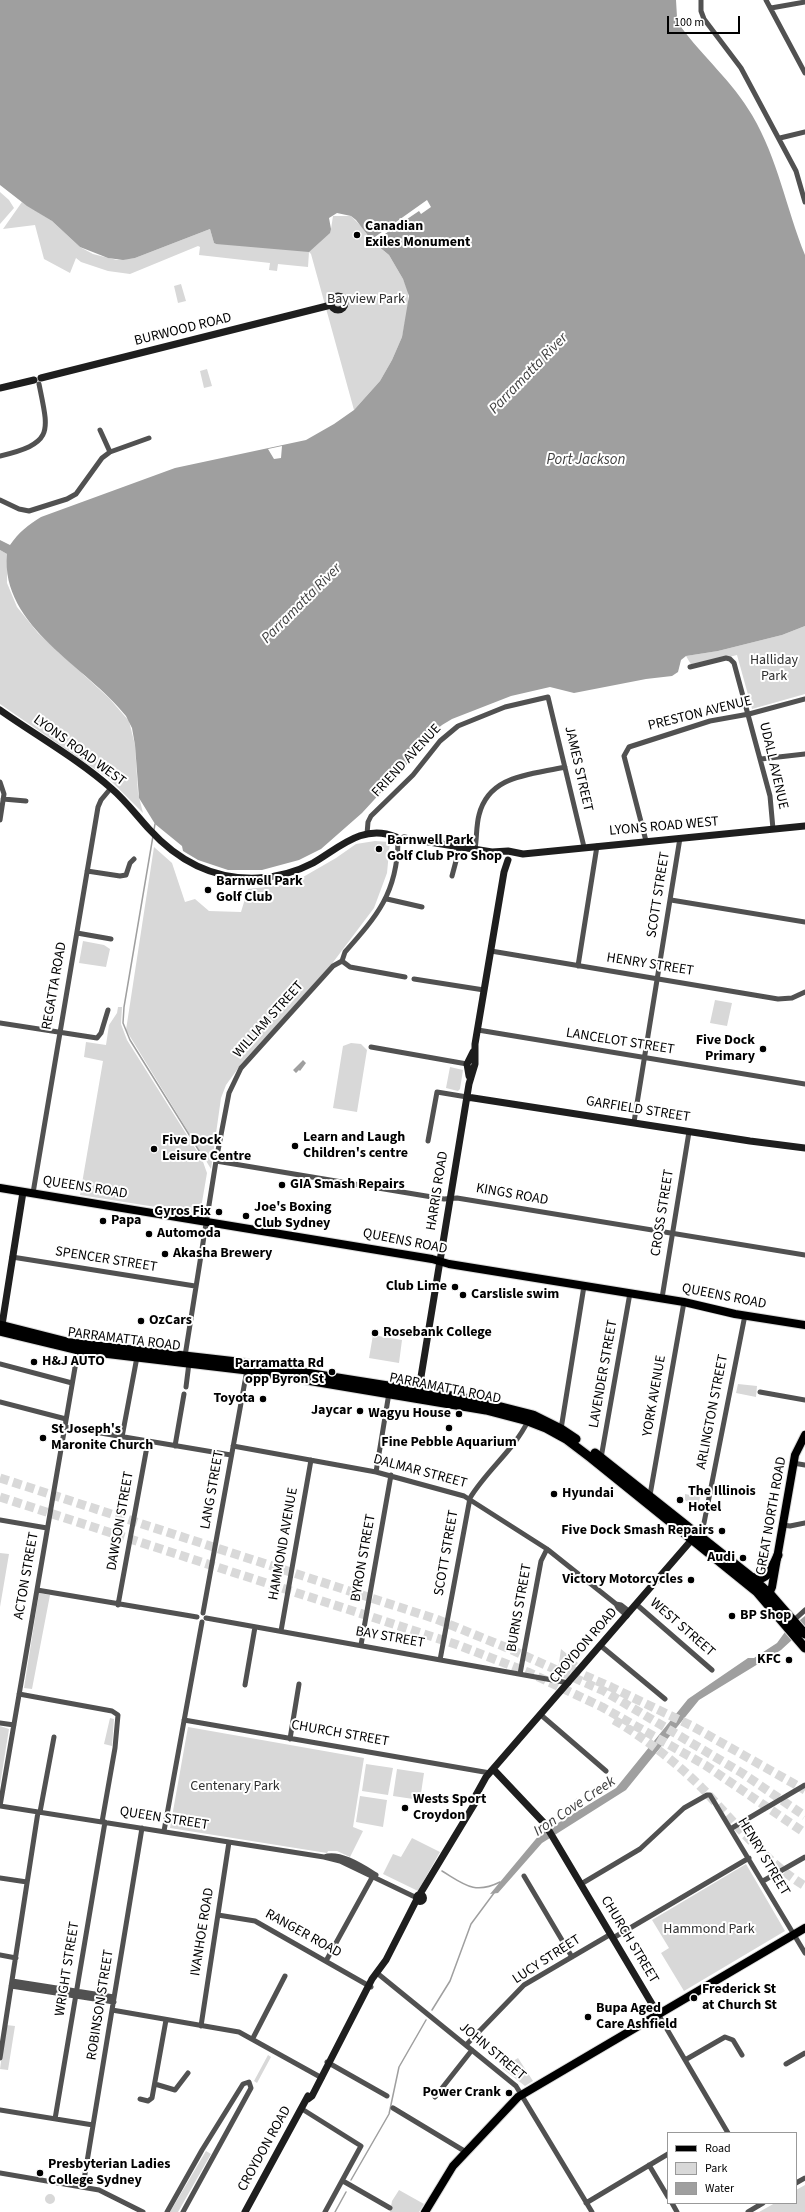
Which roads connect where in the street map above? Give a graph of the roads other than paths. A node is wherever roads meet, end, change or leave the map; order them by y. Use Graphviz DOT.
graph roads {
  1 [pos="701,0"];
  2 [pos="766,0"];
  3 [pos="805,2"];
  4 [pos="771,8"];
  5 [pos="805,73"];
  6 [pos="805,132"];
  7 [pos="780,138"];
  8 [pos="805,202"];
  9 [pos="332,305"];
  10 [pos="38,381"];
  11 [pos="0,388"];
  12 [pos="100,430"];
  13 [pos="149,438"];
  14 [pos="110,452"];
  15 [pos="0,456"];
  16 [pos="0,500"];
  17 [pos="690,667"];
  18 [pos="548,697"];
  19 [pos="805,699"];
  20 [pos="0,710"];
  21 [pos="748,714"];
  22 [pos="805,754"];
  23 [pos="761,759"];
  24 [pos="565,767"];
  25 [pos="0,782"];
  26 [pos="112,788"];
  27 [pos="3,799"];
  28 [pos="26,801"];
  29 [pos="0,820"];
  30 [pos="805,826"];
  31 [pos="774,829"];
  32 [pos="367,834"];
  33 [pos="680,838"];
  34 [pos="399,839"];
  35 [pos="646,841"];
  36 [pos="460,846"];
  37 [pos="597,846"];
  38 [pos="584,847"];
  39 [pos="475,849"];
  40 [pos="506,856"];
  41 [pos="134,859"];
  42 [pos="87,871"];
  43 [pos="452,876"];
  44 [pos="387,899"];
  45 [pos="671,900"];
  46 [pos="422,907"];
  47 [pos="805,922"];
  48 [pos="77,933"];
  49 [pos="111,939"];
  50 [pos="491,951"];
  51 [pos="342,961"];
  52 [pos="578,966"];
  53 [pos="405,977"];
  54 [pos="658,978"];
  55 [pos="414,979"];
  56 [pos="484,990"];
  57 [pos="805,992"];
  58 [pos="108,1010"];
  59 [pos="0,1023"];
  60 [pos="478,1030"];
  61 [pos="60,1032"];
  62 [pos="371,1047"];
  63 [pos="644,1058"];
  64 [pos="471,1064"];
  65 [pos="805,1084"];
  66 [pos="467,1096"];
  67 [pos="634,1122"];
  68 [pos="689,1132"];
  69 [pos="428,1141"];
  70 [pos="805,1148"];
  71 [pos="216,1161"];
  72 [pos="0,1188"];
  73 [pos="23,1192"];
  74 [pos="33,1193"];
  75 [pos="450,1198"];
  76 [pos="206,1221"];
  77 [pos="672,1234"];
  78 [pos="805,1255"];
  79 [pos="12,1257"];
  80 [pos="440,1261"];
  81 [pos="195,1286"];
  82 [pos="584,1286"];
  83 [pos="630,1294"];
  84 [pos="662,1298"];
  85 [pos="684,1302"];
  86 [pos="745,1315"];
  87 [pos="805,1325"];
  88 [pos="1,1327"];
  89 [pos="78,1350"];
  90 [pos="137,1357"];
  91 [pos="187,1359"];
  92 [pos="0,1364"];
  93 [pos="246,1370"];
  94 [pos="72,1383"];
  95 [pos="186,1387"];
  96 [pos="760,1392"];
  97 [pos="389,1393"];
  98 [pos="184,1394"];
  99 [pos="418,1394"];
  100 [pos="805,1400"];
  101 [pos="0,1403"];
  102 [pos="66,1418"];
  103 [pos="528,1421"];
  104 [pos="65,1427"];
  105 [pos="561,1429"];
  106 [pos="805,1435"];
  107 [pos="122,1437"];
  108 [pos="148,1441"];
  109 [pos="175,1446"];
  110 [pos="233,1446"];
  111 [pos="231,1455"];
  112 [pos="601,1458"];
  113 [pos="311,1460"];
  114 [pos="793,1463"];
  115 [pos="805,1465"];
  116 [pos="376,1472"];
  117 [pos="391,1475"];
  118 [pos="650,1495"];
  119 [pos="470,1498"];
  120 [pos="0,1520"];
  121 [pos="805,1523"];
  122 [pos="783,1525"];
  123 [pos="48,1528"];
  124 [pos="694,1537"];
  125 [pos="547,1549"];
  126 [pos="778,1555"];
  127 [pos="750,1576"];
  128 [pos="37,1590"];
  129 [pos="768,1597"];
  130 [pos="636,1604"];
  131 [pos="118,1605"];
  132 [pos="805,1610"];
  133 [pos="628,1614"];
  134 [pos="204,1618"];
  135 [pos="793,1624"];
  136 [pos="255,1627"];
  137 [pos="281,1631"];
  138 [pos="805,1634"];
  139 [pos="360,1645"];
  140 [pos="601,1646"];
  141 [pos="804,1646"];
  142 [pos="440,1660"];
  143 [pos="712,1670"];
  144 [pos="520,1674"];
  145 [pos="569,1683"];
  146 [pos="300,1684"];
  147 [pos="245,1685"];
  148 [pos="19,1694"];
  149 [pos="665,1699"];
  150 [pos="541,1715"];
  151 [pos="184,1720"];
  152 [pos="0,1723"];
  153 [pos="14,1725"];
  154 [pos="54,1737"];
  155 [pos="290,1739"];
  156 [pos="606,1771"];
  157 [pos="492,1772"];
  158 [pos="805,1785"];
  159 [pos="0,1806"];
  160 [pos="39,1812"];
  161 [pos="104,1822"];
  162 [pos="142,1828"];
  163 [pos="732,1828"];
  164 [pos="164,1831"];
  165 [pos="229,1842"];
  166 [pos="805,1857"];
  167 [pos="749,1858"];
  168 [pos="373,1875"];
  169 [pos="524,1876"];
  170 [pos="0,1878"];
  171 [pos="27,1882"];
  172 [pos="764,1882"];
  173 [pos="581,1884"];
  174 [pos="420,1897"];
  175 [pos="218,1915"];
  176 [pos="805,1928"];
  177 [pos="794,1934"];
  178 [pos="612,1936"];
  179 [pos="805,1953"];
  180 [pos="0,1955"];
  181 [pos="572,1957"];
  182 [pos="16,1958"];
  183 [pos="326,1961"];
  184 [pos="379,1972"];
  185 [pos="285,1976"];
  186 [pos="12,1984"];
  187 [pos="370,1988"];
  188 [pos="76,1994"];
  189 [pos="114,2000"];
  190 [pos="112,2010"];
  191 [pos="658,2014"];
  192 [pos="166,2020"];
  193 [pos="201,2026"];
  194 [pos="253,2038"];
  195 [pos="466,2045"];
  196 [pos="472,2050"];
  197 [pos="805,2053"];
  198 [pos="742,2055"];
  199 [pos="0,2058"];
  200 [pos="685,2060"];
  201 [pos="328,2063"];
  202 [pos="786,2064"];
  203 [pos="188,2073"];
  204 [pos="320,2077"];
  205 [pos="155,2084"];
  206 [pos="522,2094"];
  207 [pos="387,2096"];
  208 [pos="435,2097"];
  209 [pos="140,2099"];
  210 [pos="393,2108"];
  211 [pos="302,2109"];
  212 [pos="0,2110"];
  213 [pos="55,2119"];
  214 [pos="93,2125"];
  215 [pos="727,2132"];
  216 [pos="466,2152"];
  217 [pos="667,2155"];
  218 [pos="650,2165"];
  219 [pos="0,2174"];
  220 [pos="342,2181"];
  221 [pos="83,2186"];
  222 [pos="667,2194"];
  223 [pos="586,2203"];
  224 [pos="761,2204"];
  225 [pos="390,2208"];
  226 [pos="143,2212"];
  227 [pos="167,2212"];
  228 [pos="182,2212"];
  229 [pos="245,2212"];
  230 [pos="325,2212"];
  231 [pos="425,2212"];
  232 [pos="592,2212"];
  233 [pos="748,2212"];
  1 -- 7 [label="street"];
  2 -- 4 [label="street"];
  3 -- 4 [label="street"];
  4 -- 5 [label="street"];
  6 -- 7 [label="street"];
  7 -- 8 [label="street"];
  9 -- 10 [label="main road, BURWOOD ROAD"];
  10 -- 11 [label="main road, BURWOOD ROAD"];
  10 -- 15 [label="street"];
  12 -- 14 [label="street"];
  13 -- 14 [label="street"];
  14 -- 16 [label="street"];
  17 -- 21 [label="street, UDALL AVENUE"];
  18 -- 24 [label="street, JAMES STREET"];
  18 -- 32 [label="street, FRIEND AVENUE"];
  19 -- 21 [label="street, PRESTON AVENUE"];
  20 -- 26 [label="main road, LYONS ROAD WEST"];
  21 -- 23 [label="street, UDALL AVENUE"];
  21 -- 35 [label="street, PRESTON AVENUE"];
  22 -- 23 [label="street"];
  23 -- 31 [label="street, UDALL AVENUE"];
  24 -- 38 [label="street, JAMES STREET"];
  24 -- 39 [label="street"];
  25 -- 27 [label="street"];
  26 -- 32 [label="main road, LYONS ROAD WEST"];
  26 -- 42 [label="street, REGATTA ROAD"];
  27 -- 28 [label="street"];
  27 -- 29 [label="street"];
  30 -- 31 [label="main road, LYONS ROAD WEST"];
  31 -- 33 [label="main road, LYONS ROAD WEST"];
  32 -- 34 [label="main road, LYONS ROAD WEST"];
  33 -- 35 [label="main road, LYONS ROAD WEST"];
  33 -- 45 [label="street, SCOTT STREET"];
  34 -- 36 [label="main road, LYONS ROAD WEST"];
  34 -- 44 [label="street, WILLIAM STREET"];
  35 -- 37 [label="main road, LYONS ROAD WEST"];
  36 -- 39 [label="main road, LYONS ROAD WEST"];
  36 -- 43 [label="street"];
  37 -- 38 [label="main road, LYONS ROAD WEST"];
  37 -- 52 [label="street"];
  38 -- 40 [label="main road, LYONS ROAD WEST"];
  39 -- 40 [label="main road, LYONS ROAD WEST"];
  40 -- 50 [label="main road, HARRIS ROAD"];
  41 -- 42 [label="street"];
  42 -- 48 [label="street, REGATTA ROAD"];
  44 -- 46 [label="street"];
  44 -- 51 [label="street, WILLIAM STREET"];
  45 -- 47 [label="street"];
  45 -- 54 [label="street, SCOTT STREET"];
  48 -- 49 [label="street"];
  48 -- 61 [label="street, REGATTA ROAD"];
  50 -- 52 [label="street, HENRY STREET"];
  50 -- 56 [label="main road, HARRIS ROAD"];
  51 -- 53 [label="street"];
  51 -- 71 [label="street, WILLIAM STREET"];
  52 -- 54 [label="street, HENRY STREET"];
  54 -- 57 [label="street, HENRY STREET"];
  54 -- 63 [label="street, SCOTT STREET"];
  55 -- 56 [label="street"];
  56 -- 60 [label="main road, HARRIS ROAD"];
  58 -- 61 [label="street"];
  59 -- 61 [label="street"];
  60 -- 63 [label="street, LANCELOT STREET"];
  60 -- 64 [label="main road, HARRIS ROAD"];
  61 -- 74 [label="street, REGATTA ROAD"];
  62 -- 64 [label="street"];
  63 -- 65 [label="street, LANCELOT STREET"];
  63 -- 67 [label="street, SCOTT STREET"];
  64 -- 66 [label="main road, HARRIS ROAD"];
  66 -- 67 [label="main road, GARFIELD STREET"];
  66 -- 69 [label="street"];
  66 -- 75 [label="main road, HARRIS ROAD"];
  67 -- 68 [label="main road, GARFIELD STREET"];
  68 -- 70 [label="main road, GARFIELD STREET"];
  68 -- 77 [label="street, CROSS STREET"];
  71 -- 75 [label="street, KINGS ROAD"];
  71 -- 76 [label="street, WILLIAM STREET"];
  72 -- 73 [label="main road, QUEENS ROAD"];
  73 -- 74 [label="main road, QUEENS ROAD"];
  73 -- 79 [label="main road"];
  74 -- 76 [label="main road, QUEENS ROAD"];
  75 -- 77 [label="street, KINGS ROAD"];
  75 -- 80 [label="main road, HARRIS ROAD"];
  76 -- 80 [label="main road, QUEENS ROAD"];
  76 -- 81 [label="street, WILLIAM STREET"];
  77 -- 78 [label="street, KINGS ROAD"];
  77 -- 84 [label="street, CROSS STREET"];
  79 -- 81 [label="street, SPENCER STREET"];
  79 -- 88 [label="main road"];
  80 -- 82 [label="main road, QUEENS ROAD"];
  80 -- 99 [label="main road, HARRIS ROAD"];
  81 -- 91 [label="street, WILLIAM STREET"];
  82 -- 83 [label="main road, QUEENS ROAD"];
  82 -- 105 [label="street"];
  83 -- 84 [label="main road, QUEENS ROAD"];
  83 -- 112 [label="street, LAVENDER STREET"];
  84 -- 85 [label="main road, QUEENS ROAD"];
  85 -- 86 [label="main road, QUEENS ROAD"];
  85 -- 118 [label="street, YORK AVENUE"];
  86 -- 87 [label="main road, QUEENS ROAD"];
  86 -- 124 [label="street, ARLINGTON STREET"];
  88 -- 89 [label="highway, PARRAMATTA ROAD"];
  88 -- 91 [label="highway, PARRAMATTA ROAD"];
  89 -- 90 [label="highway, PARRAMATTA ROAD"];
  89 -- 94 [label="street, ACTON STREET"];
  90 -- 91 [label="highway, PARRAMATTA ROAD"];
  90 -- 107 [label="street"];
  91 -- 93 [label="highway, PARRAMATTA ROAD"];
  91 -- 95 [label="street, WILLIAM STREET"];
  91 -- 99 [label="highway, PARRAMATTA ROAD"];
  92 -- 94 [label="street"];
  93 -- 97 [label="highway, PARRAMATTA ROAD"];
  93 -- 110 [label="street, LANG STREET"];
  94 -- 102 [label="street, ACTON STREET"];
  96 -- 100 [label="street"];
  97 -- 99 [label="highway, PARRAMATTA ROAD"];
  97 -- 116 [label="street"];
  98 -- 109 [label="street"];
  99 -- 103 [label="highway, PARRAMATTA ROAD"];
  99 -- 105 [label="highway, PARRAMATTA ROAD"];
  101 -- 102 [label="street"];
  102 -- 104 [label="street, ACTON STREET"];
  103 -- 119 [label="street, SCOTT STREET"];
  103 -- 124 [label="highway, PARRAMATTA ROAD"];
  104 -- 107 [label="street"];
  104 -- 123 [label="street, ACTON STREET"];
  105 -- 112 [label="highway, PARRAMATTA ROAD"];
  106 -- 114 [label="main road, GREAT NORTH ROAD"];
  107 -- 108 [label="street"];
  108 -- 109 [label="street"];
  108 -- 131 [label="street, DAWSON STREET"];
  109 -- 111 [label="street"];
  110 -- 111 [label="street, LANG STREET"];
  110 -- 113 [label="street, DALMAR STREET"];
  111 -- 134 [label="street, LANG STREET"];
  112 -- 118 [label="highway, PARRAMATTA ROAD"];
  113 -- 116 [label="street, DALMAR STREET"];
  113 -- 137 [label="street, HAMMOND AVENUE"];
  114 -- 115 [label="street"];
  114 -- 122 [label="main road, GREAT NORTH ROAD"];
  116 -- 117 [label="street, DALMAR STREET"];
  117 -- 119 [label="street, DALMAR STREET"];
  117 -- 139 [label="street, BYRON STREET"];
  118 -- 124 [label="highway, PARRAMATTA ROAD"];
  119 -- 125 [label="street, DALMAR STREET"];
  119 -- 142 [label="street, SCOTT STREET"];
  120 -- 123 [label="street"];
  121 -- 122 [label="street"];
  122 -- 126 [label="main road, GREAT NORTH ROAD"];
  123 -- 128 [label="street, ACTON STREET"];
  124 -- 127 [label="highway, PARRAMATTA ROAD"];
  124 -- 129 [label="highway, PARRAMATTA ROAD"];
  124 -- 130 [label="main road, CROYDON ROAD"];
  125 -- 133 [label="street, DALMAR STREET"];
  125 -- 144 [label="street, BURNS STREET"];
  126 -- 127 [label="highway"];
  126 -- 129 [label="main road, GREAT NORTH ROAD"];
  127 -- 129 [label="highway, PARRAMATTA ROAD"];
  128 -- 131 [label="street"];
  128 -- 148 [label="street, ACTON STREET"];
  129 -- 135 [label="highway, PARRAMATTA ROAD"];
  130 -- 133 [label="main road, CROYDON ROAD"];
  130 -- 143 [label="street, WEST STREET"];
  131 -- 134 [label="street"];
  132 -- 135 [label="street"];
  133 -- 140 [label="main road, CROYDON ROAD"];
  134 -- 136 [label="street, BAY STREET"];
  134 -- 151 [label="street, LANG STREET"];
  135 -- 138 [label="highway, PARRAMATTA ROAD"];
  135 -- 141 [label="highway, PARRAMATTA ROAD"];
  136 -- 137 [label="street, BAY STREET"];
  136 -- 147 [label="street"];
  137 -- 139 [label="street, BAY STREET"];
  139 -- 142 [label="street, BAY STREET"];
  140 -- 145 [label="main road, CROYDON ROAD"];
  140 -- 149 [label="street"];
  142 -- 144 [label="street, BAY STREET"];
  144 -- 145 [label="street, BAY STREET"];
  145 -- 150 [label="main road, CROYDON ROAD"];
  146 -- 155 [label="street"];
  148 -- 153 [label="street, ACTON STREET"];
  148 -- 161 [label="street, WRIGHT STREET"];
  150 -- 156 [label="street"];
  150 -- 157 [label="main road, CROYDON ROAD"];
  151 -- 155 [label="street, CHURCH STREET"];
  151 -- 164 [label="street, LANG STREET"];
  152 -- 153 [label="street"];
  153 -- 159 [label="street, ACTON STREET"];
  154 -- 160 [label="street"];
  155 -- 157 [label="street, CHURCH STREET"];
  157 -- 173 [label="main road, CHURCH STREET"];
  157 -- 174 [label="main road, CROYDON ROAD"];
  158 -- 163 [label="street"];
  159 -- 160 [label="street, QUEEN STREET"];
  160 -- 161 [label="street, QUEEN STREET"];
  160 -- 171 [label="street"];
  161 -- 162 [label="street, QUEEN STREET"];
  161 -- 188 [label="street, WRIGHT STREET"];
  162 -- 164 [label="street, QUEEN STREET"];
  162 -- 189 [label="street, ROBINSON STREET"];
  163 -- 167 [label="street, HENRY STREET"];
  163 -- 173 [label="street, HENRY STREET"];
  164 -- 165 [label="street, QUEEN STREET"];
  165 -- 168 [label="street, QUEEN STREET"];
  165 -- 175 [label="street, IVANHOE ROAD"];
  166 -- 172 [label="street"];
  167 -- 172 [label="street, HENRY STREET"];
  167 -- 178 [label="street, LUCY STREET"];
  168 -- 174 [label="street, QUEEN STREET"];
  168 -- 183 [label="street"];
  169 -- 181 [label="street"];
  170 -- 171 [label="street"];
  171 -- 182 [label="street"];
  172 -- 177 [label="street, HENRY STREET"];
  173 -- 178 [label="main road, CHURCH STREET"];
  174 -- 184 [label="main road, CROYDON ROAD"];
  175 -- 183 [label="street, RANGER ROAD"];
  175 -- 193 [label="street, IVANHOE ROAD"];
  176 -- 177 [label="main road"];
  177 -- 179 [label="street, HENRY STREET"];
  177 -- 191 [label="main road"];
  178 -- 181 [label="street, LUCY STREET"];
  178 -- 191 [label="main road, CHURCH STREET"];
  180 -- 182 [label="street"];
  181 -- 195 [label="street, LUCY STREET"];
  182 -- 186 [label="street"];
  183 -- 187 [label="street, RANGER ROAD"];
  184 -- 187 [label="main road, CROYDON ROAD"];
  184 -- 195 [label="street, JOHN STREET"];
  185 -- 194 [label="street"];
  186 -- 188 [label="street"];
  186 -- 199 [label="street"];
  187 -- 201 [label="main road, CROYDON ROAD"];
  188 -- 189 [label="street"];
  188 -- 213 [label="street, WRIGHT STREET"];
  189 -- 190 [label="street, ROBINSON STREET"];
  190 -- 192 [label="street"];
  190 -- 214 [label="street, ROBINSON STREET"];
  191 -- 200 [label="street, CHURCH STREET"];
  191 -- 206 [label="main road"];
  192 -- 193 [label="street"];
  192 -- 205 [label="street"];
  193 -- 194 [label="street"];
  194 -- 204 [label="street"];
  195 -- 196 [label="street, JOHN STREET"];
  196 -- 206 [label="street, JOHN STREET"];
  196 -- 208 [label="street"];
  197 -- 202 [label="street"];
  198 -- 200 [label="street"];
  200 -- 215 [label="street, CHURCH STREET"];
  201 -- 204 [label="main road, CROYDON ROAD"];
  201 -- 207 [label="street"];
  203 -- 205 [label="street"];
  204 -- 211 [label="main road, CROYDON ROAD"];
  205 -- 209 [label="street"];
  206 -- 216 [label="main road"];
  206 -- 223 [label="street, JOHN STREET"];
  210 -- 216 [label="street"];
  211 -- 220 [label="street"];
  211 -- 229 [label="main road, CROYDON ROAD"];
  212 -- 213 [label="street"];
  213 -- 214 [label="street"];
  214 -- 221 [label="street, ROBINSON STREET"];
  216 -- 231 [label="main road"];
  217 -- 218 [label="street"];
  218 -- 222 [label="street"];
  218 -- 223 [label="street"];
  219 -- 221 [label="street"];
  220 -- 225 [label="street"];
  220 -- 230 [label="street"];
  221 -- 226 [label="street"];
  223 -- 232 [label="street, JOHN STREET"];
  224 -- 233 [label="street"];
  227 -- 228 [label="street"];
}
